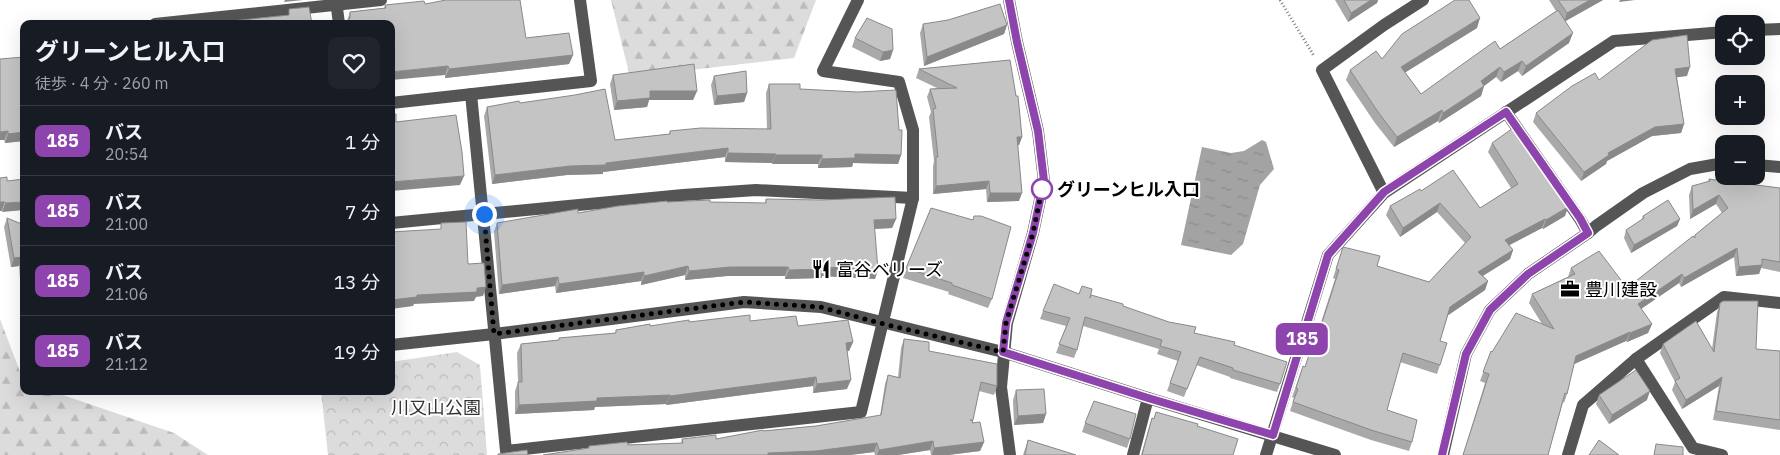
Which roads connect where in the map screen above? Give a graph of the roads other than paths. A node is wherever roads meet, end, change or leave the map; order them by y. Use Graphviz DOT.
graph roads {
  1 [pos="381,0"];
  2 [pos="580,0"];
  3 [pos="858,0"];
  4 [pos="1009,0"];
  5 [pos="1423,0"];
  6 [pos="336,2"];
  7 [pos="188,20"];
  8 [pos="338,20"];
  9 [pos="1780,29"];
  10 [pos="1765,30"];
  11 [pos="1715,33"];
  12 [pos="471,94"];
  13 [pos="395,102"];
  14 [pos="1506,112"];
  15 [pos="1715,165"];
  16 [pos="1765,166"];
  17 [pos="1780,167"];
  18 [pos="1384,192"];
  19 [pos="913,198"];
  20 [pos="484,214"];
  21 [pos="395,223"];
  22 [pos="1588,233"];
  23 [pos="1780,303"];
  24 [pos="884,324"];
  25 [pos="494,334"];
  26 [pos="395,345"];
  27 [pos="1003,352"];
  28 [pos="1636,359"];
  29 [pos="1148,398"];
  30 [pos="1273,435"];
  31 [pos="1010,455"];
  32 [pos="1133,455"];
  33 [pos="1266,455"];
  34 [pos="1335,455"];
  35 [pos="1442,455"];
  36 [pos="1568,455"];
  37 [pos="1722,455"];
  1 -- 6 [label="street"];
  2 -- 12 [label="street"];
  3 -- 19 [label="street"];
  4 -- 27 [label="street"];
  5 -- 18 [label="street"];
  6 -- 7 [label="street"];
  6 -- 8 [label="street"];
  9 -- 10 [label="street"];
  11 -- 14 [label="street"];
  12 -- 13 [label="street"];
  12 -- 20 [label="street"];
  14 -- 18 [label="street"];
  14 -- 22 [label="street"];
  15 -- 22 [label="street"];
  16 -- 17 [label="street"];
  18 -- 30 [label="street"];
  19 -- 20 [label="street"];
  19 -- 24 [label="street"];
  20 -- 21 [label="street"];
  20 -- 25 [label="street"];
  22 -- 35 [label="street"];
  23 -- 28 [label="street"];
  24 -- 25 [label="street"];
  24 -- 25 [label="street"];
  24 -- 27 [label="street"];
  25 -- 26 [label="street"];
  27 -- 29 [label="street"];
  27 -- 31 [label="street"];
  28 -- 36 [label="street"];
  28 -- 37 [label="street"];
  29 -- 30 [label="street"];
  29 -- 32 [label="street"];
  30 -- 33 [label="street"];
  30 -- 34 [label="street"];
}
